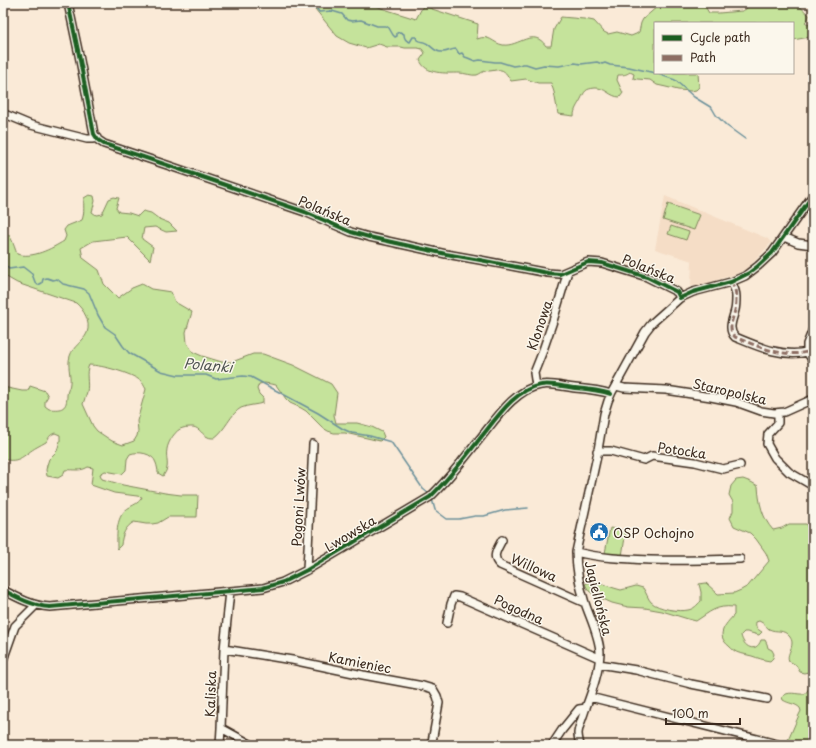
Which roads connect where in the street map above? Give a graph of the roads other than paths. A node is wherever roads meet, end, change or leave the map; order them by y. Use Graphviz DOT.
graph roads {
  1 [pos="68,3"];
  2 [pos="3,114"];
  3 [pos="97,138"];
  4 [pos="813,195"];
  5 [pos="784,237"];
  6 [pos="813,245"];
  7 [pos="568,270"];
  8 [pos="732,282"];
  9 [pos="680,298"];
  10 [pos="813,329"];
  11 [pos="807,352"];
  12 [pos="813,360"];
  13 [pos="536,386"];
  14 [pos="616,386"];
  15 [pos="611,394"];
  16 [pos="813,399"];
  17 [pos="778,413"];
  18 [pos="313,444"];
  19 [pos="598,451"];
  20 [pos="740,465"];
  21 [pos="813,486"];
  22 [pos="502,540"];
  23 [pos="576,552"];
  24 [pos="740,559"];
  25 [pos="307,570"];
  26 [pos="3,590"];
  27 [pos="230,591"];
  28 [pos="585,603"];
  29 [pos="36,605"];
  30 [pos="446,623"];
  31 [pos="224,649"];
  32 [pos="3,660"];
  33 [pos="599,661"];
  34 [pos="590,698"];
  35 [pos="767,699"];
  36 [pos="586,708"];
  37 [pos="221,728"];
  38 [pos="777,744"];
  39 [pos="220,745"];
  40 [pos="252,745"];
  41 [pos="433,745"];
  42 [pos="552,745"];
  43 [pos="580,745"];
  1 -- 3 [label="street"];
  2 -- 3 [label="street"];
  3 -- 7 [label="street, Polańska"];
  4 -- 5 [label="street, Jagiellońska"];
  5 -- 6 [label="street"];
  5 -- 8 [label="street, Jagiellońska"];
  7 -- 9 [label="street, Polańska"];
  7 -- 13 [label="street, Klonowa"];
  8 -- 9 [label="street, Jagiellońska"];
  8 -- 11 [label="street"];
  9 -- 14 [label="street, Jagiellońska"];
  10 -- 11 [label="street"];
  11 -- 12 [label="street"];
  13 -- 15 [label="street, Lwowska"];
  13 -- 25 [label="street, Lwowska"];
  14 -- 15 [label="street, Jagiellońska"];
  14 -- 17 [label="street, Staropolska"];
  15 -- 19 [label="street, Jagiellońska"];
  16 -- 17 [label="street, Staropolska"];
  17 -- 21 [label="street"];
  18 -- 25 [label="street, Pogoni Lwów"];
  19 -- 20 [label="street, Potocka"];
  19 -- 23 [label="street, Jagiellońska"];
  22 -- 28 [label="street, Willowa"];
  23 -- 24 [label="street"];
  23 -- 28 [label="street, Jagiellońska"];
  25 -- 27 [label="street, Lwowska"];
  26 -- 29 [label="street, Lwowska"];
  27 -- 29 [label="street, Lwowska"];
  27 -- 31 [label="street, Kaliska"];
  28 -- 33 [label="street, Jagiellońska"];
  29 -- 32 [label="street"];
  30 -- 33 [label="street, Pogodna"];
  31 -- 37 [label="street, Kaliska"];
  31 -- 41 [label="street, Kamieniec"];
  33 -- 34 [label="street, Jagiellońska"];
  33 -- 35 [label="street"];
  34 -- 36 [label="street, Jagiellońska"];
  34 -- 38 [label="street"];
  36 -- 42 [label="street"];
  36 -- 43 [label="street, Jagiellońska"];
  37 -- 39 [label="street"];
  37 -- 40 [label="street, Kaliska"];
}
